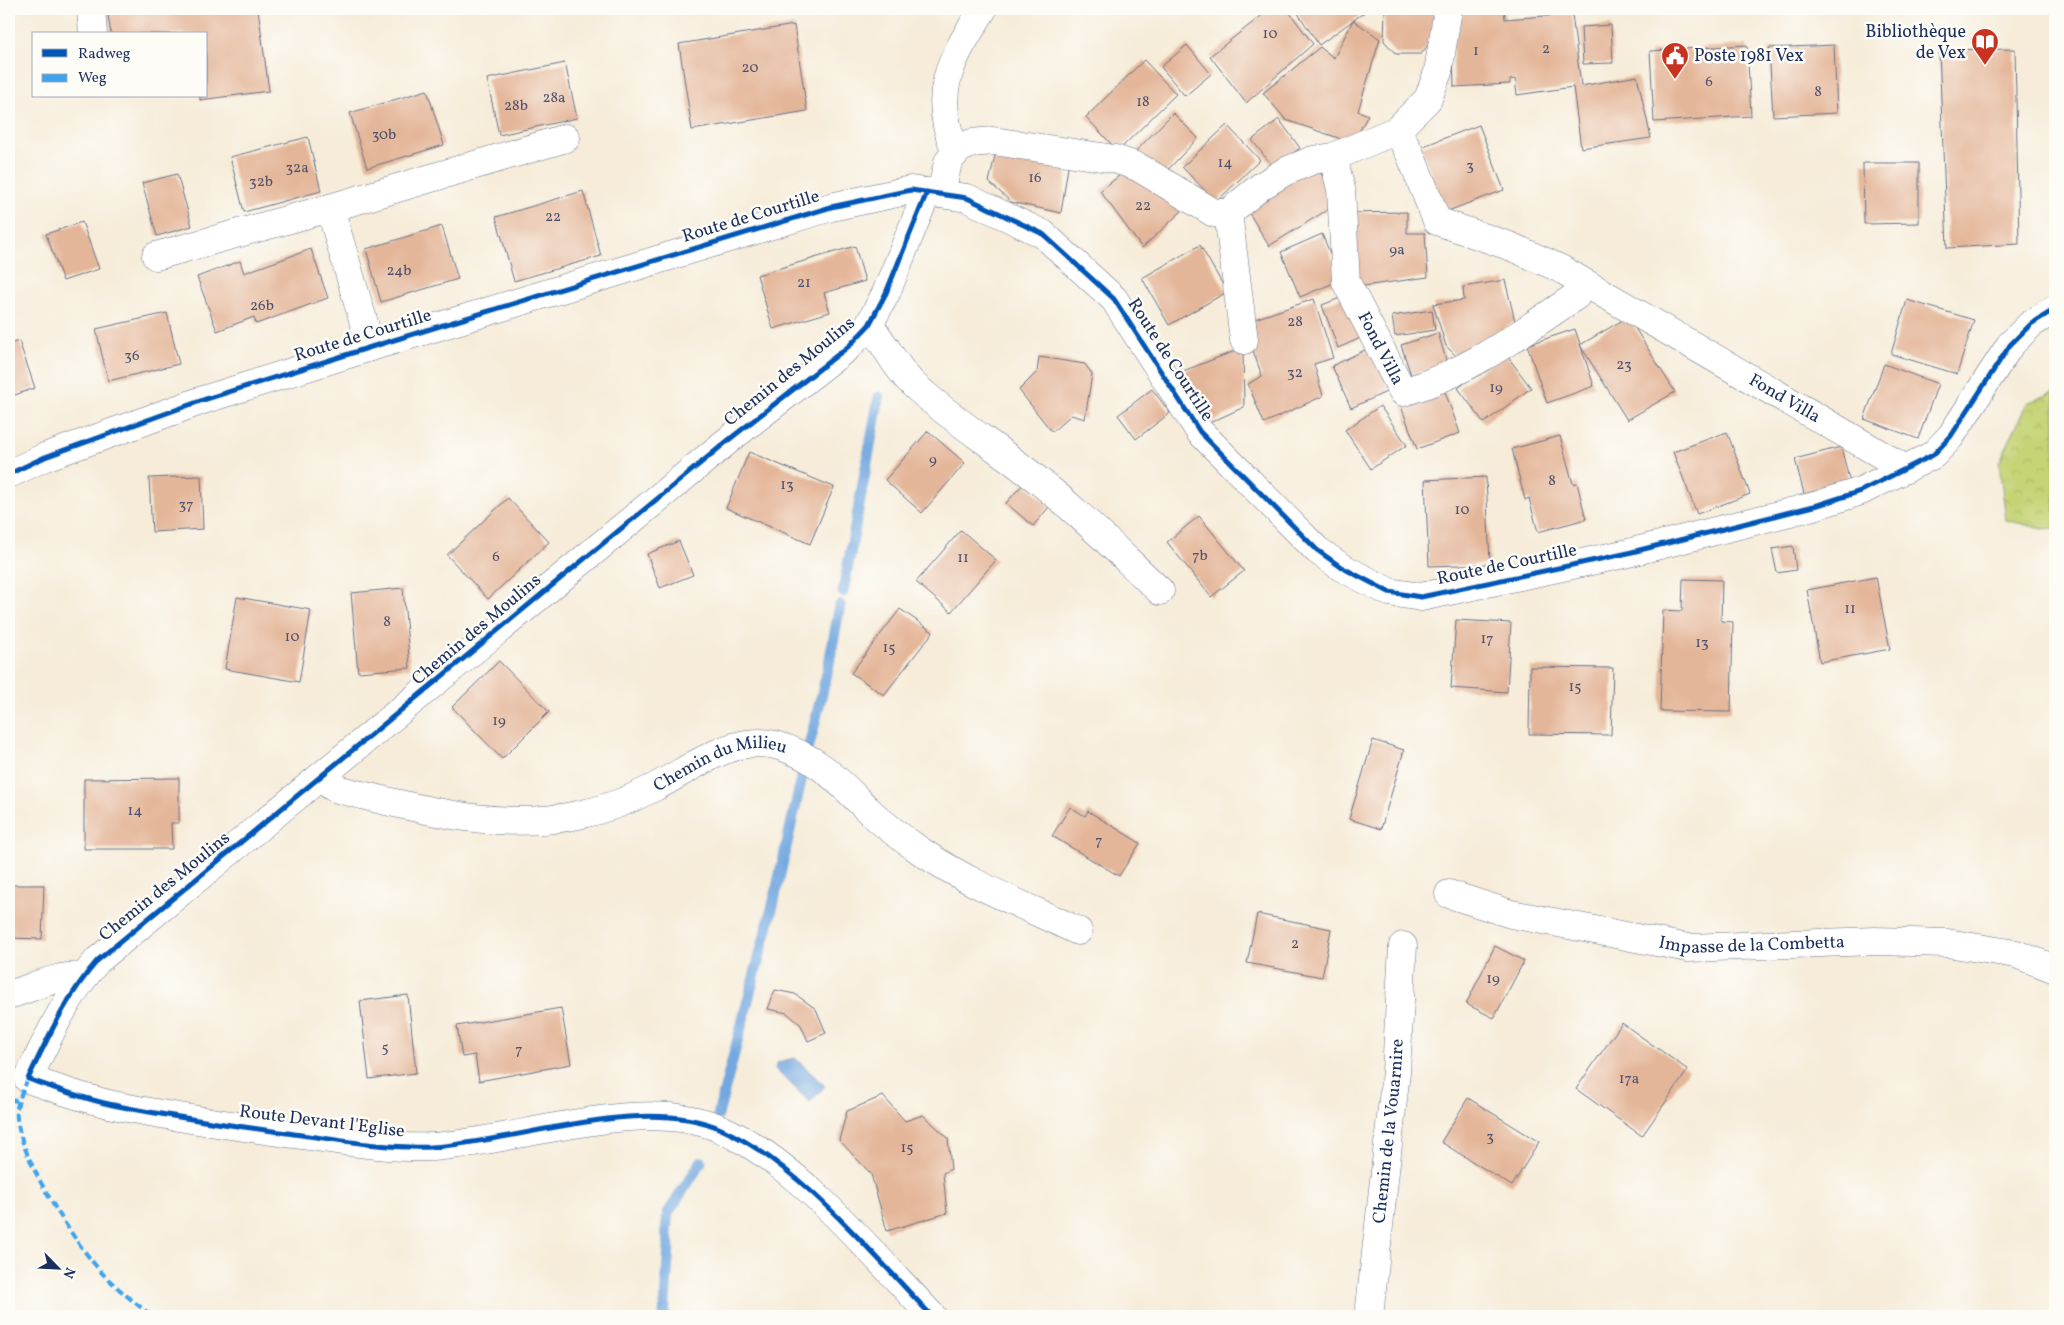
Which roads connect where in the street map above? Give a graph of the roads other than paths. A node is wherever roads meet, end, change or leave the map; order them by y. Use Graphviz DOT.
graph roads {
  1 [pos="92,9"];
  2 [pos="983,9"];
  3 [pos="1448,9"];
  4 [pos="93,32"];
  5 [pos="1397,130"];
  6 [pos="566,138"];
  7 [pos="956,152"];
  8 [pos="1333,157"];
  9 [pos="934,193"];
  10 [pos="330,208"];
  11 [pos="1228,213"];
  12 [pos="156,256"];
  13 [pos="1586,284"];
  14 [pos="2055,309"];
  15 [pos="869,325"];
  16 [pos="1244,340"];
  17 [pos="371,347"];
  18 [pos="1906,469"];
  19 [pos="9,474"];
  20 [pos="1160,591"];
  21 [pos="322,776"];
  22 [pos="1449,894"];
  23 [pos="1078,931"];
  24 [pos="1403,946"];
  25 [pos="2055,969"];
  26 [pos="83,977"];
  27 [pos="9,995"];
  28 [pos="28,1079"];
  29 [pos="932,1316"];
  30 [pos="1369,1316"];
  1 -- 4 [label="street"];
  2 -- 7 [label="street"];
  3 -- 5 [label="street"];
  5 -- 8 [label="street"];
  5 -- 13 [label="street, Fond Villa"];
  6 -- 10 [label="street"];
  7 -- 9 [label="street, Chemin des Moulins"];
  7 -- 11 [label="street"];
  8 -- 11 [label="street"];
  8 -- 13 [label="street, Fond Villa"];
  9 -- 15 [label="street, Chemin des Moulins"];
  9 -- 17 [label="street, Route de Courtille"];
  9 -- 18 [label="street, Route de Courtille"];
  10 -- 12 [label="street"];
  10 -- 17 [label="street"];
  11 -- 16 [label="street"];
  13 -- 18 [label="street, Fond Villa"];
  14 -- 18 [label="street, Route de Courtille"];
  15 -- 20 [label="street"];
  15 -- 21 [label="street, Chemin des Moulins"];
  17 -- 19 [label="street, Route de Courtille"];
  21 -- 23 [label="street, Chemin du Milieu"];
  21 -- 26 [label="street, Chemin des Moulins"];
  22 -- 25 [label="street, Impasse de la Combetta"];
  24 -- 30 [label="street, Chemin de la Vouarnire"];
  26 -- 27 [label="street"];
  26 -- 28 [label="street, Chemin des Moulins"];
  28 -- 29 [label="street, Route Devant l'Eglise"];
}
